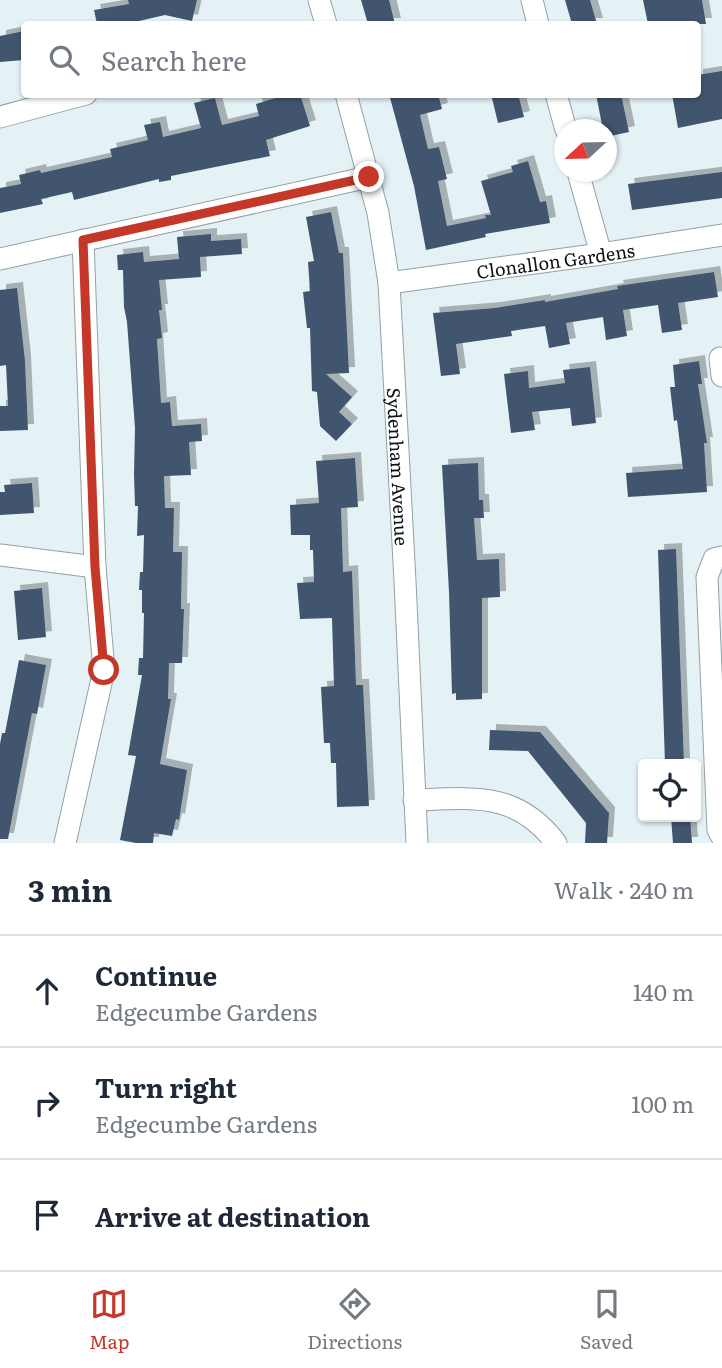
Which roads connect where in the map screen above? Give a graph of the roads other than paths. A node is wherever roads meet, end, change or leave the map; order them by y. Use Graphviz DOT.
graph roads {
  1 [pos="319,0"];
  2 [pos="532,0"];
  3 [pos="325,21"];
  4 [pos="537,21"];
  5 [pos="71,98"];
  6 [pos="347,98"];
  7 [pos="557,98"];
  8 [pos="0,117"];
  9 [pos="563,119"];
  10 [pos="369,177"];
  11 [pos="581,182"];
  12 [pos="722,234"];
  13 [pos="83,240"];
  14 [pos="601,254"];
  15 [pos="0,259"];
  16 [pos="388,283"];
  17 [pos="0,555"];
  18 [pos="722,557"];
  19 [pos="95,567"];
  20 [pos="414,800"];
  21 [pos="722,837"];
  22 [pos="65,843"];
  23 [pos="417,843"];
  24 [pos="556,843"];
  1 -- 3 [label="street"];
  2 -- 4 [label="street"];
  5 -- 8 [label="street"];
  6 -- 10 [label="street, Sydenham Avenue"];
  7 -- 9 [label="street"];
  10 -- 13 [label="street"];
  10 -- 16 [label="street, Sydenham Avenue"];
  11 -- 14 [label="street"];
  12 -- 14 [label="street, Clonallon Gardens"];
  13 -- 15 [label="street"];
  13 -- 19 [label="street"];
  14 -- 16 [label="street, Clonallon Gardens"];
  16 -- 20 [label="street, Sydenham Avenue"];
  17 -- 19 [label="street"];
  18 -- 21 [label="street"];
  19 -- 22 [label="street"];
  20 -- 23 [label="street, Sydenham Avenue"];
  20 -- 24 [label="street"];
}
